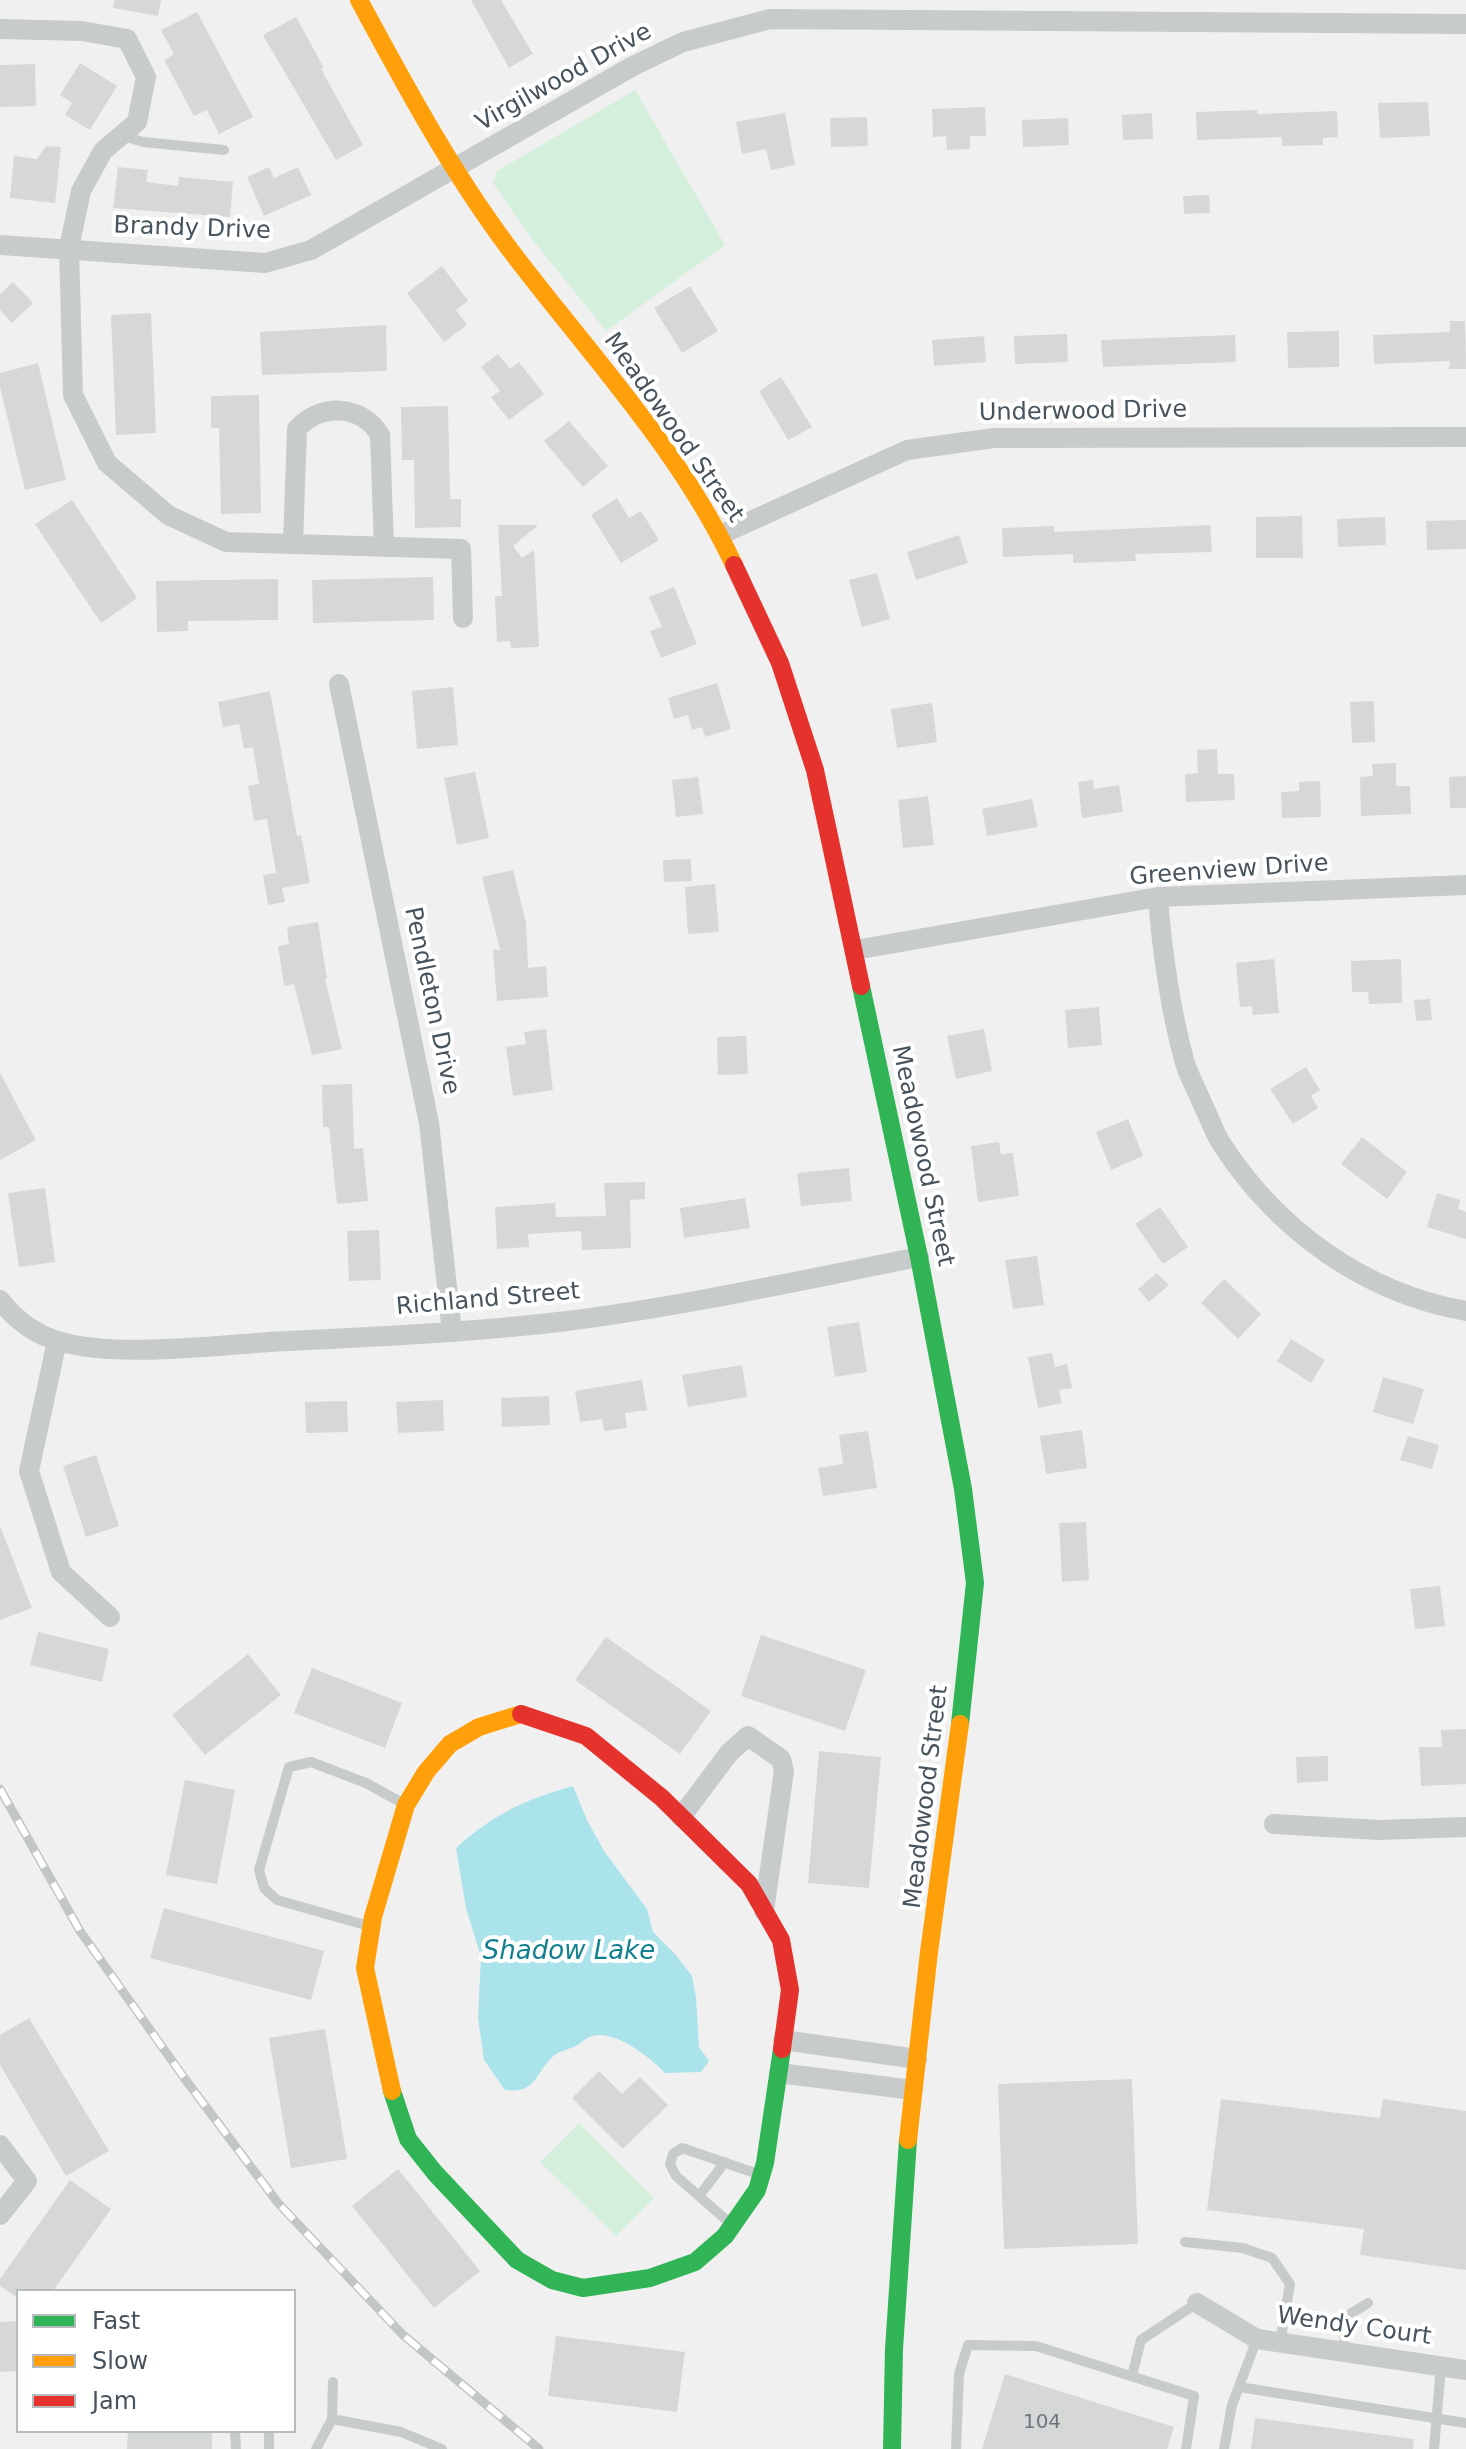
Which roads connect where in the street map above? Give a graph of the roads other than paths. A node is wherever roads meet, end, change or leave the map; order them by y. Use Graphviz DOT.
graph roads {
  1 [pos="359,0"];
  2 [pos="1466,24"];
  3 [pos="0,29"];
  4 [pos="121,135"];
  5 [pos="224,150"];
  6 [pos="455,168"];
  7 [pos="0,245"];
  8 [pos="69,248"];
  9 [pos="1466,437"];
  10 [pos="720,535"];
  11 [pos="293,544"];
  12 [pos="384,547"];
  13 [pos="463,618"];
  14 [pos="339,684"];
  15 [pos="1466,885"];
  16 [pos="1158,897"];
  17 [pos="855,950"];
  18 [pos="919,1257"];
  19 [pos="0,1300"];
  20 [pos="1466,1311"];
  21 [pos="452,1332"];
  22 [pos="57,1341"];
  23 [pos="110,1617"];
  24 [pos="406,1805"];
  25 [pos="681,1817"];
  26 [pos="1274,1824"];
  27 [pos="1466,1827"];
  28 [pos="764,1911"];
  29 [pos="371,1926"];
  30 [pos="783,2040"];
  31 [pos="917,2059"];
  32 [pos="779,2073"];
  33 [pos="913,2090"];
  34 [pos="0,2145"];
  35 [pos="725,2162"];
  36 [pos="762,2175"];
  37 [pos="699,2196"];
  38 [pos="0,2215"];
  39 [pos="733,2225"];
  40 [pos="1185,2242"];
  41 [pos="1197,2303"];
  42 [pos="1368,2303"];
  43 [pos="1257,2339"];
  44 [pos="1280,2343"];
  45 [pos="1343,2352"];
  46 [pos="1441,2366"];
  47 [pos="1466,2370"];
  48 [pos="1132,2376"];
  49 [pos="333,2382"];
  50 [pos="1239,2387"];
  51 [pos="332,2419"];
  52 [pos="1435,2419"];
  53 [pos="1466,2423"];
  54 [pos="316,2449"];
  55 [pos="442,2449"];
  56 [pos="892,2449"];
  57 [pos="956,2449"];
  58 [pos="1186,2449"];
  59 [pos="1224,2449"];
  60 [pos="1434,2449"];
  1 -- 6 [label="street, Meadowood Street"];
  2 -- 6 [label="street, Virgilwood Drive"];
  3 -- 4 [label="street"];
  4 -- 5 [label="lane"];
  4 -- 8 [label="street"];
  6 -- 8 [label="street, Brandy Drive"];
  6 -- 10 [label="street, Meadowood Street"];
  7 -- 8 [label="street, Brandy Drive"];
  8 -- 11 [label="street"];
  9 -- 10 [label="street, Underwood Drive"];
  10 -- 17 [label="street, Meadowood Street"];
  11 -- 12 [label="street"];
  11 -- 12 [label="street"];
  12 -- 13 [label="street"];
  14 -- 21 [label="street, Pendleton Drive"];
  15 -- 16 [label="street, Greenview Drive"];
  16 -- 17 [label="street, Greenview Drive"];
  16 -- 20 [label="street"];
  17 -- 18 [label="street, Meadowood Street"];
  18 -- 21 [label="street, Richland Street"];
  18 -- 31 [label="street, Meadowood Street"];
  19 -- 22 [label="street, Richland Street"];
  21 -- 22 [label="street, Richland Street"];
  22 -- 23 [label="street"];
  24 -- 25 [label="street"];
  24 -- 29 [label="street"];
  24 -- 29 [label="lane"];
  25 -- 28 [label="street"];
  25 -- 28 [label="street"];
  26 -- 27 [label="street"];
  28 -- 30 [label="street"];
  29 -- 39 [label="street"];
  30 -- 31 [label="street"];
  30 -- 32 [label="street"];
  31 -- 33 [label="street, Meadowood Street"];
  32 -- 33 [label="street"];
  32 -- 36 [label="street"];
  33 -- 56 [label="street, Meadowood Street"];
  34 -- 38 [label="street"];
  35 -- 36 [label="lane"];
  35 -- 37 [label="lane"];
  35 -- 37 [label="lane"];
  36 -- 39 [label="street"];
  37 -- 39 [label="lane"];
  40 -- 44 [label="lane"];
  41 -- 43 [label="street, Wendy Court"];
  41 -- 48 [label="lane"];
  42 -- 45 [label="lane"];
  43 -- 44 [label="street, Wendy Court"];
  43 -- 50 [label="lane"];
  44 -- 45 [label="street, Wendy Court"];
  45 -- 46 [label="street, Wendy Court"];
  46 -- 47 [label="street, Wendy Court"];
  46 -- 52 [label="lane"];
  48 -- 57 [label="lane"];
  48 -- 58 [label="lane"];
  49 -- 51 [label="lane"];
  50 -- 52 [label="lane"];
  50 -- 59 [label="lane"];
  51 -- 54 [label="lane"];
  51 -- 55 [label="lane"];
  52 -- 53 [label="lane"];
  52 -- 60 [label="lane"];
}
